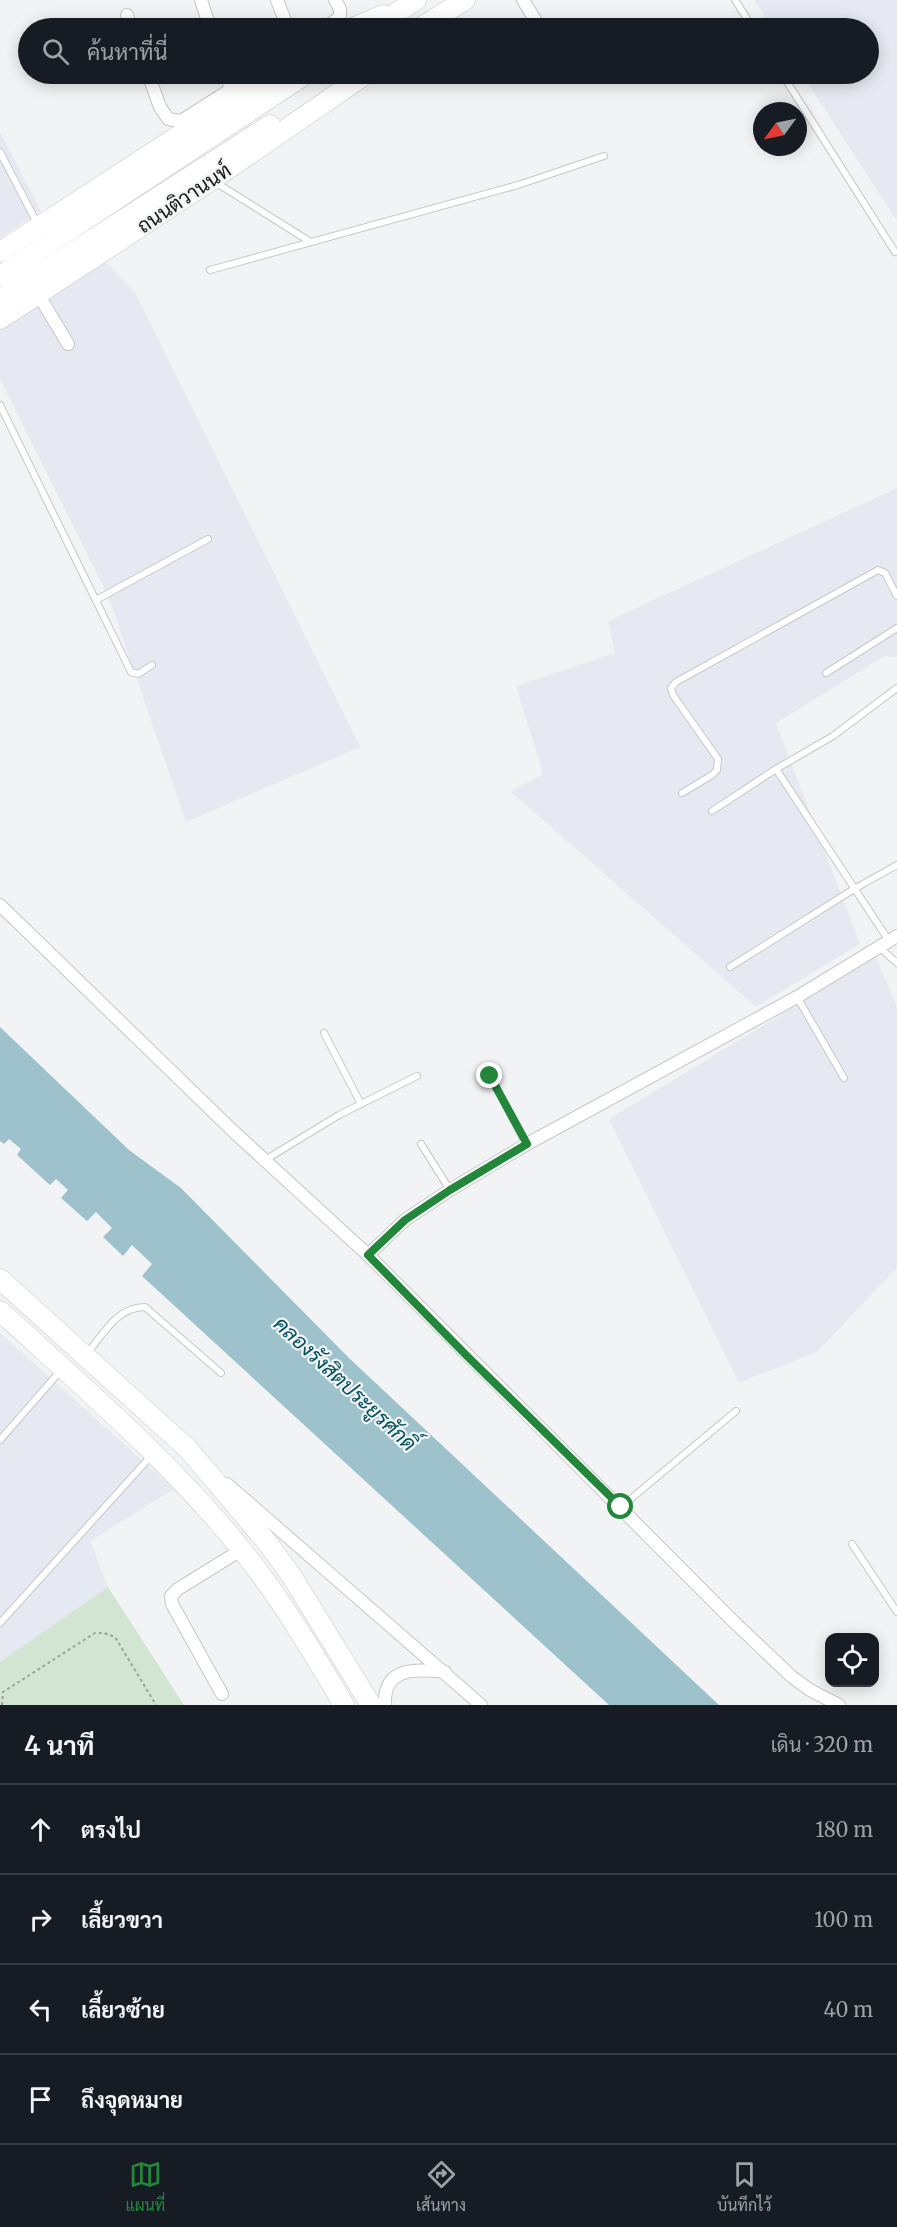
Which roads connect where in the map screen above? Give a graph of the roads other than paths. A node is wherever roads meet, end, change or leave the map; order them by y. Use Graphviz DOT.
graph roads {
  1 [pos="201,0"];
  2 [pos="278,0"];
  3 [pos="335,0"];
  4 [pos="416,0"];
  5 [pos="465,0"];
  6 [pos="523,0"];
  7 [pos="735,0"];
  8 [pos="400,11"];
  9 [pos="127,15"];
  10 [pos="128,18"];
  11 [pos="207,18"];
  12 [pos="284,18"];
  13 [pos="338,18"];
  14 [pos="373,18"];
  15 [pos="389,18"];
  16 [pos="436,18"];
  17 [pos="534,18"];
  18 [pos="747,18"];
  19 [pos="152,84"];
  20 [pos="229,84"];
  21 [pos="239,84"];
  22 [pos="258,84"];
  23 [pos="292,84"];
  24 [pos="333,84"];
  25 [pos="351,84"];
  26 [pos="788,84"];
  27 [pos="231,89"];
  28 [pos="0,152"];
  29 [pos="604,156"];
  30 [pos="212,180"];
  31 [pos="97,224"];
  32 [pos="39,225"];
  33 [pos="309,241"];
  34 [pos="0,252"];
  35 [pos="895,252"];
  36 [pos="210,270"];
  37 [pos="0,276"];
  38 [pos="38,294"];
  39 [pos="0,299"];
  40 [pos="0,319"];
  41 [pos="68,344"];
  42 [pos="0,405"];
  43 [pos="208,539"];
  44 [pos="897,596"];
  45 [pos="96,600"];
  46 [pos="897,628"];
  47 [pos="153,665"];
  48 [pos="826,673"];
  49 [pos="897,688"];
  50 [pos="776,769"];
  51 [pos="682,793"];
  52 [pos="712,811"];
  53 [pos="897,865"];
  54 [pos="854,889"];
  55 [pos="0,905"];
  56 [pos="888,941"];
  57 [pos="897,963"];
  58 [pos="730,967"];
  59 [pos="797,997"];
  60 [pos="324,1032"];
  61 [pos="417,1076"];
  62 [pos="490,1076"];
  63 [pos="844,1078"];
  64 [pos="361,1104"];
  65 [pos="421,1144"];
  66 [pos="527,1144"];
  67 [pos="265,1160"];
  68 [pos="450,1190"];
  69 [pos="368,1255"];
  70 [pos="0,1279"];
  71 [pos="0,1311"];
  72 [pos="85,1357"];
  73 [pos="63,1369"];
  74 [pos="221,1373"];
  75 [pos="736,1411"];
  76 [pos="0,1440"];
  77 [pos="188,1449"];
  78 [pos="153,1453"];
  79 [pos="621,1507"];
  80 [pos="852,1544"];
  81 [pos="242,1550"];
  82 [pos="897,1612"];
  83 [pos="0,1623"];
  84 [pos="445,1672"];
  85 [pos="222,1694"];
  86 [pos="344,1705"];
  87 [pos="371,1705"];
  88 [pos="385,1705"];
  89 [pos="481,1705"];
  90 [pos="839,1705"];
  1 -- 11 [label="street"];
  2 -- 12 [label="street"];
  3 -- 13 [label="street"];
  4 -- 8 [label="main road"];
  5 -- 16 [label="main road"];
  6 -- 17 [label="street"];
  7 -- 18 [label="lane"];
  8 -- 14 [label="main road"];
  8 -- 15 [label="main road"];
  9 -- 10 [label="street"];
  19 -- 27 [label="street"];
  20 -- 27 [label="street"];
  21 -- 27 [label="street"];
  22 -- 32 [label="main road"];
  23 -- 31 [label="main road, ถนนติวานนท์"];
  24 -- 31 [label="main road, ถนนติวานนท์"];
  25 -- 30 [label="main road, ถนนติวานนท์"];
  26 -- 35 [label="lane"];
  28 -- 32 [label="lane"];
  29 -- 33 [label="lane"];
  30 -- 33 [label="lane"];
  30 -- 38 [label="main road, ถนนติวานนท์"];
  31 -- 37 [label="main road, ถนนติวานนท์"];
  31 -- 39 [label="main road, ถนนติวานนท์"];
  32 -- 34 [label="main road"];
  33 -- 36 [label="lane"];
  38 -- 40 [label="main road, ถนนติวานนท์"];
  38 -- 41 [label="street"];
  42 -- 45 [label="lane"];
  43 -- 45 [label="lane"];
  44 -- 51 [label="lane"];
  45 -- 47 [label="lane"];
  46 -- 48 [label="lane"];
  49 -- 50 [label="lane"];
  50 -- 52 [label="lane"];
  50 -- 54 [label="lane"];
  53 -- 54 [label="lane"];
  54 -- 56 [label="lane"];
  54 -- 58 [label="lane"];
  55 -- 67 [label="street"];
  56 -- 57 [label="lane"];
  56 -- 59 [label="street"];
  59 -- 63 [label="lane"];
  59 -- 66 [label="street"];
  60 -- 64 [label="lane"];
  61 -- 64 [label="lane"];
  62 -- 66 [label="lane"];
  64 -- 67 [label="lane"];
  65 -- 68 [label="lane"];
  66 -- 68 [label="street"];
  67 -- 69 [label="street"];
  68 -- 69 [label="street"];
  69 -- 79 [label="street"];
  70 -- 72 [label="main road"];
  71 -- 73 [label="main road"];
  72 -- 74 [label="lane"];
  72 -- 77 [label="main road"];
  73 -- 76 [label="lane"];
  73 -- 78 [label="main road"];
  75 -- 79 [label="lane"];
  77 -- 84 [label="street"];
  77 -- 87 [label="main road"];
  78 -- 81 [label="main road"];
  78 -- 83 [label="lane"];
  79 -- 90 [label="street"];
  80 -- 82 [label="lane"];
  81 -- 85 [label="street"];
  81 -- 86 [label="main road"];
  84 -- 88 [label="street"];
  84 -- 89 [label="street"];
}
